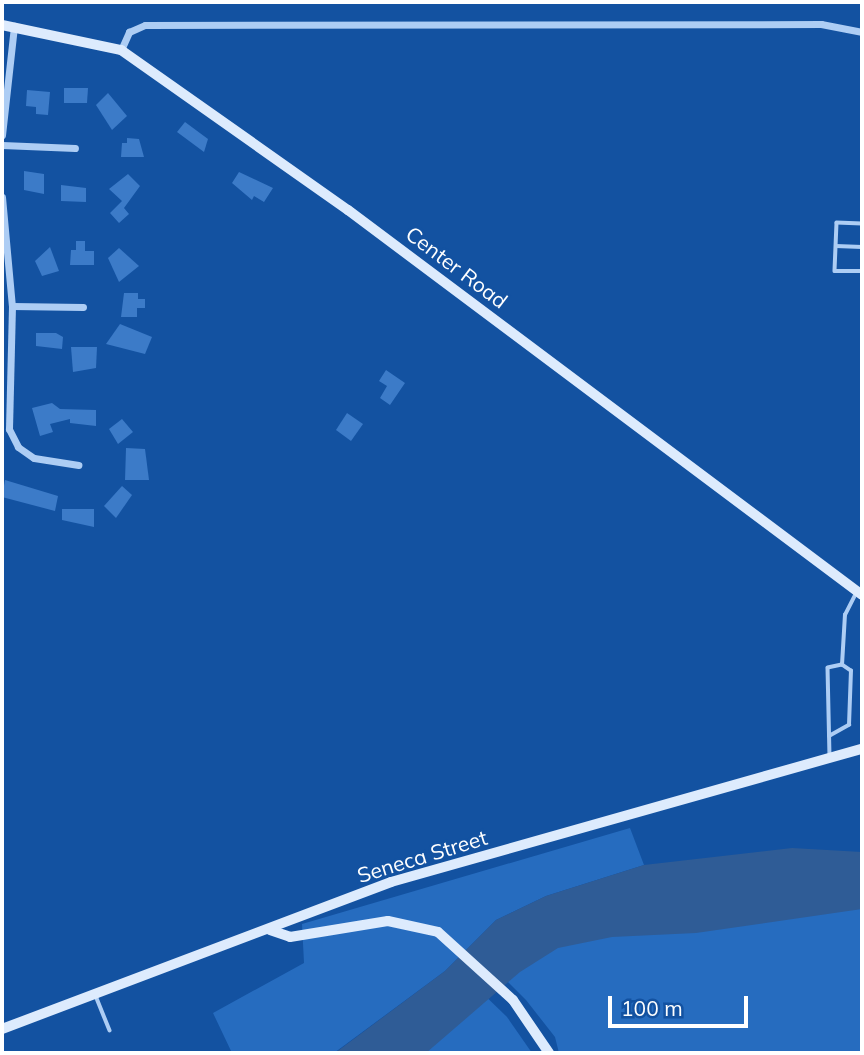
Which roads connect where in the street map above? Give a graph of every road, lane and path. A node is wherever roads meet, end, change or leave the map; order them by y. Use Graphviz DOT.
graph roads {
  1 [pos="2,25"];
  2 [pos="14,25"];
  3 [pos="862,32"];
  4 [pos="121,50"];
  5 [pos="2,135"];
  6 [pos="2,145"];
  7 [pos="75,148"];
  8 [pos="2,197"];
  9 [pos="862,224"];
  10 [pos="836,246"];
  11 [pos="862,247"];
  12 [pos="862,271"];
  13 [pos="12,306"];
  14 [pos="83,307"];
  15 [pos="78,465"];
  16 [pos="860,593"];
  17 [pos="842,665"];
  18 [pos="830,736"];
  19 [pos="862,749"];
  20 [pos="830,759"];
  21 [pos="270,930"];
  22 [pos="96,994"];
  23 [pos="2,1029"];
  24 [pos="110,1030"];
  25 [pos="549,1053"];
  1 -- 2 [label="main road, Center Road"];
  2 -- 4 [label="main road, Center Road"];
  2 -- 5 [label="street"];
  3 -- 4 [label="street"];
  4 -- 16 [label="main road, Center Road"];
  6 -- 7 [label="street"];
  8 -- 13 [label="street"];
  9 -- 10 [label="lane"];
  10 -- 11 [label="lane"];
  10 -- 12 [label="lane"];
  13 -- 14 [label="street"];
  13 -- 15 [label="street"];
  16 -- 17 [label="lane"];
  17 -- 18 [label="lane"];
  17 -- 18 [label="lane"];
  18 -- 20 [label="lane"];
  19 -- 20 [label="main road, Seneca Street"];
  20 -- 21 [label="main road, Seneca Street"];
  21 -- 22 [label="main road, Seneca Street"];
  21 -- 25 [label="main road"];
  22 -- 23 [label="main road, Seneca Street"];
  22 -- 24 [label="lane"];
}
